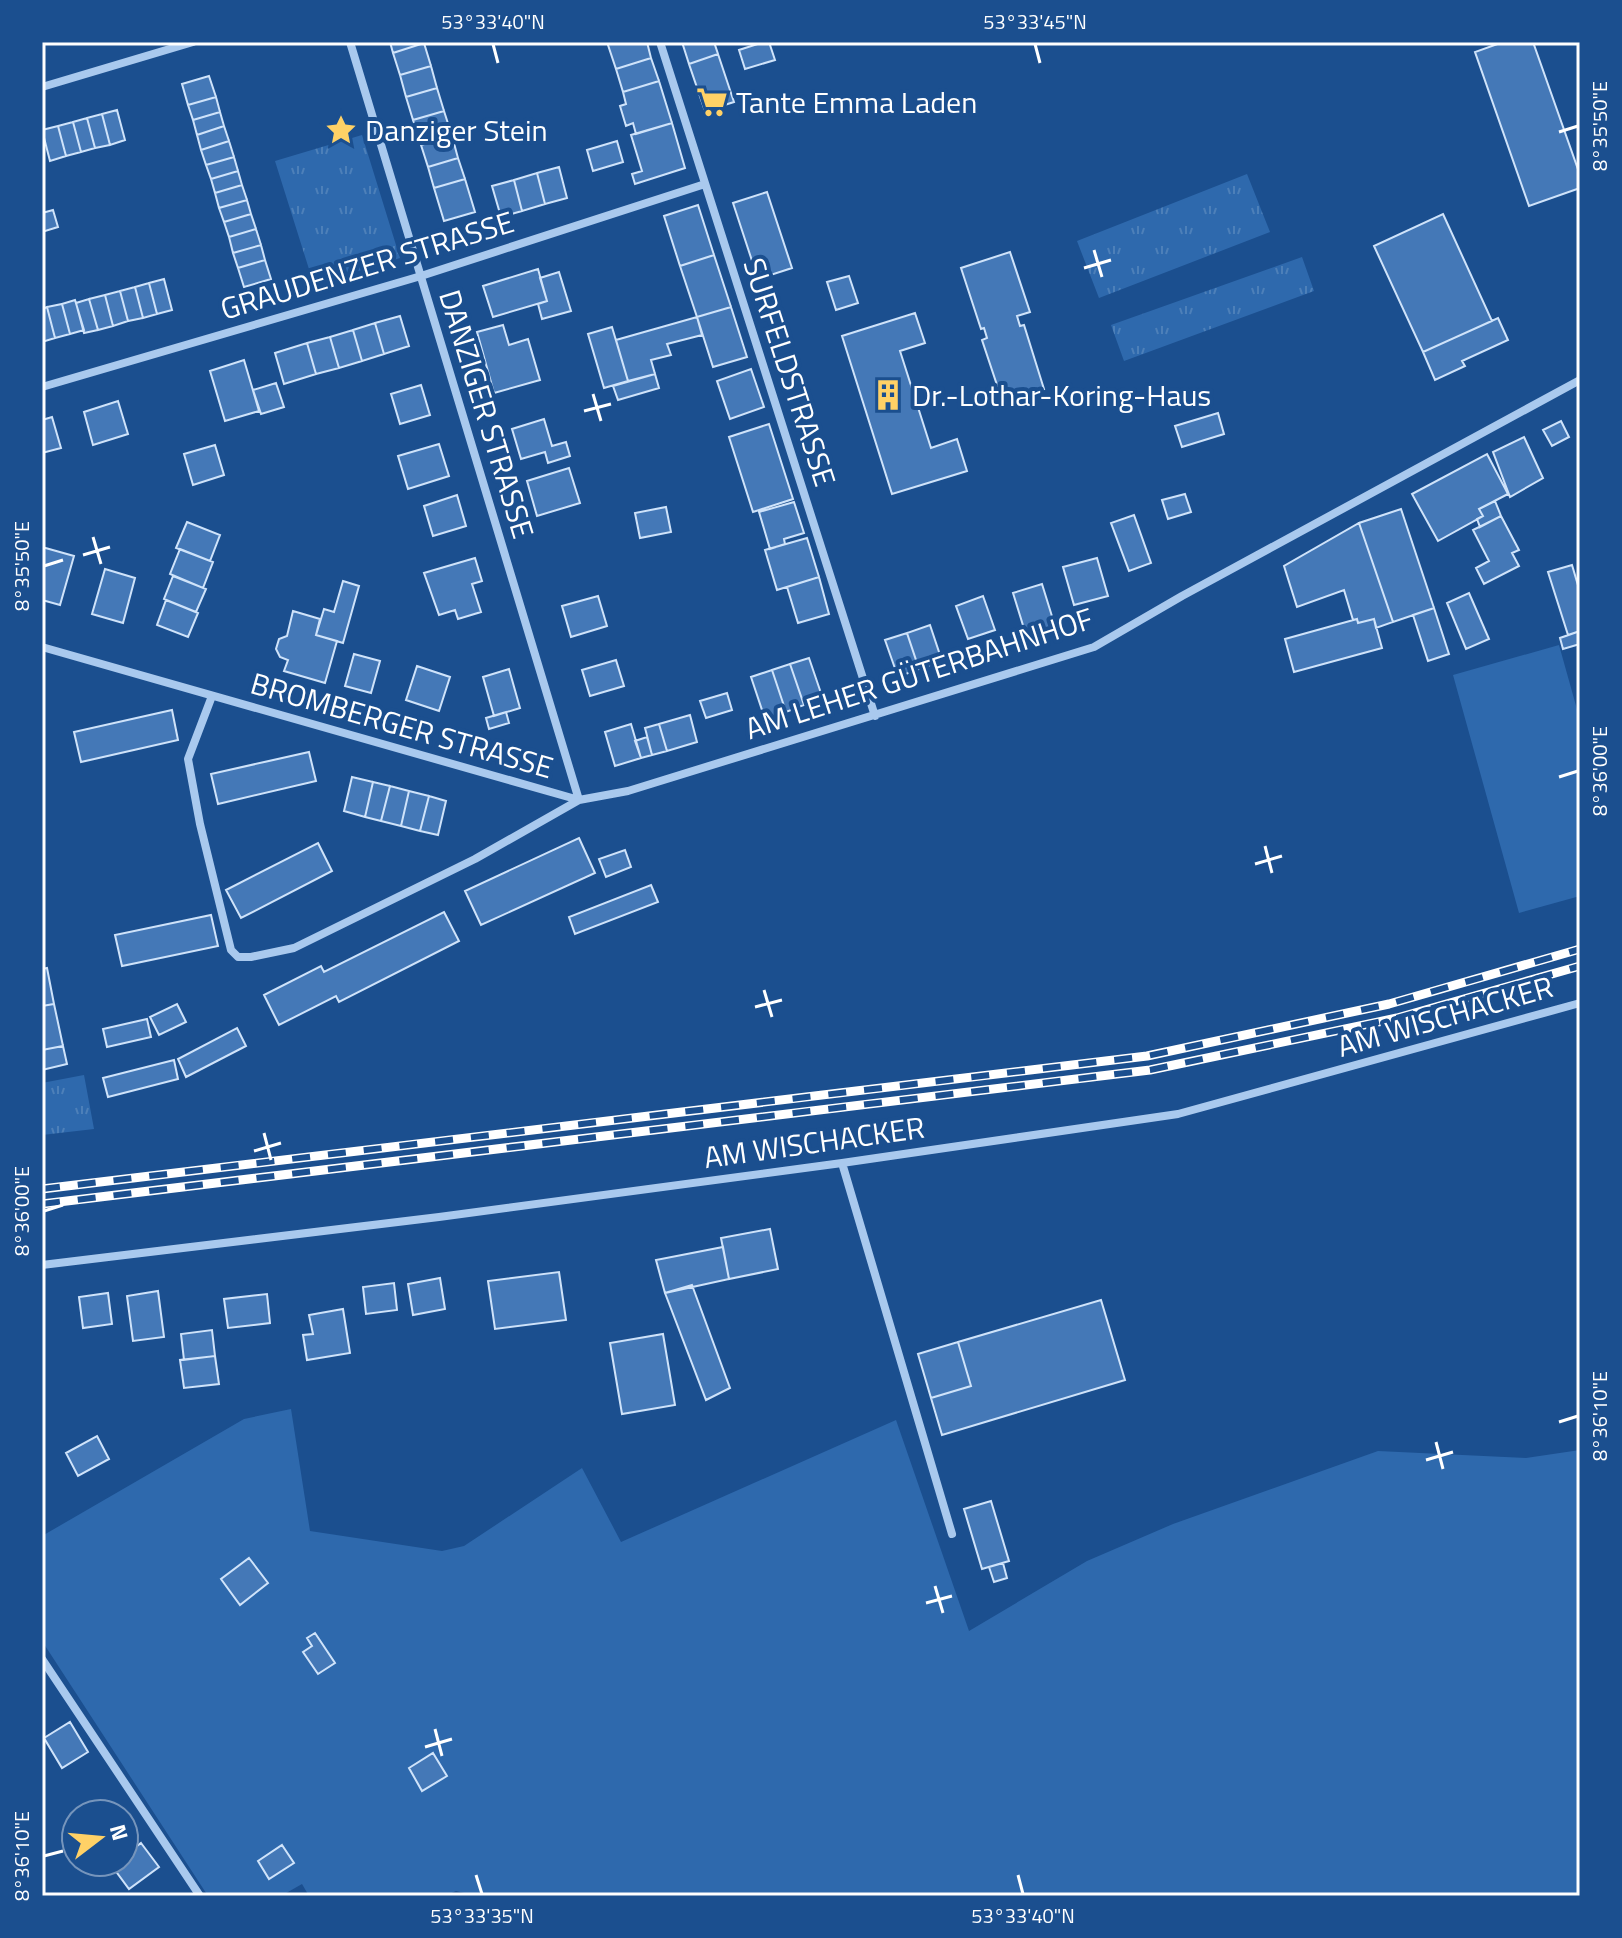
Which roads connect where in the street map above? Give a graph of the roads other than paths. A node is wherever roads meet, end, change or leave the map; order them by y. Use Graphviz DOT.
graph roads {
  1 [pos="193,42"];
  2 [pos="350,42"];
  3 [pos="660,42"];
  4 [pos="42,87"];
  5 [pos="705,184"];
  6 [pos="421,276"];
  7 [pos="1580,380"];
  8 [pos="42,387"];
  9 [pos="42,647"];
  10 [pos="212,696"];
  11 [pos="875,716"];
  12 [pos="579,800"];
  13 [pos="251,957"];
  14 [pos="1580,1003"];
  15 [pos="842,1163"];
  16 [pos="42,1265"];
  17 [pos="952,1534"];
  18 [pos="42,1659"];
  19 [pos="200,1896"];
  1 -- 4 [label="street"];
  2 -- 6 [label="street, DANZIGER STRASSE"];
  3 -- 5 [label="street, SURFELDSTRASSE"];
  5 -- 6 [label="street, GRAUDENZER STRASSE"];
  5 -- 11 [label="street, SURFELDSTRASSE"];
  6 -- 8 [label="street, GRAUDENZER STRASSE"];
  6 -- 12 [label="street, DANZIGER STRASSE"];
  7 -- 11 [label="street, AM LEHER GÜTERBAHNHOF"];
  9 -- 10 [label="street, BROMBERGER STRASSE"];
  10 -- 12 [label="street, BROMBERGER STRASSE"];
  10 -- 13 [label="street, BROMBERGER STRASSE"];
  11 -- 12 [label="street, AM LEHER GÜTERBAHNHOF"];
  12 -- 13 [label="street, AM LEHER GÜTERBAHNHOF"];
  14 -- 15 [label="street, AM WISCHACKER"];
  15 -- 16 [label="street, AM WISCHACKER"];
  15 -- 17 [label="street"];
  18 -- 19 [label="street"];
}
